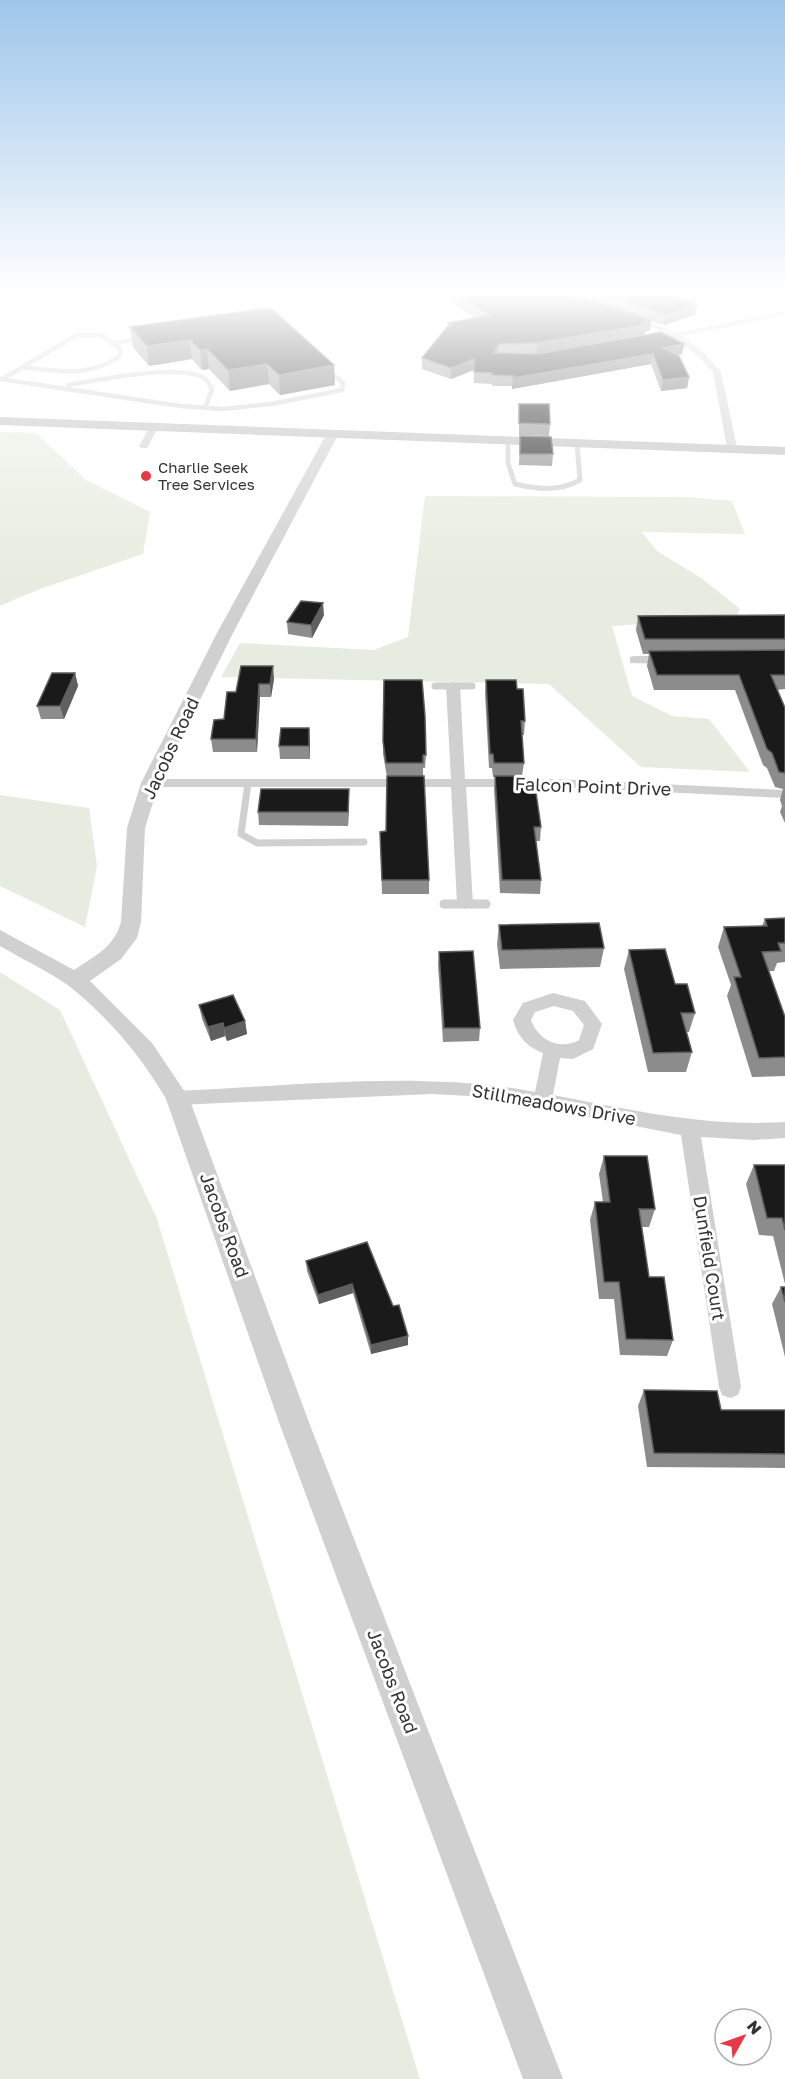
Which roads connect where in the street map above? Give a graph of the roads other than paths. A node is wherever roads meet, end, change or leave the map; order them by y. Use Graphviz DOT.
graph roads {
  1 [pos="97,392"];
  2 [pos="213,392"];
  3 [pos="331,392"];
  4 [pos="721,392"];
  5 [pos="205,408"];
  6 [pos="0,421"];
  7 [pos="153,428"];
  8 [pos="332,435"];
  9 [pos="509,441"];
  10 [pos="577,443"];
  11 [pos="144,446"];
  12 [pos="732,448"];
  13 [pos="785,451"];
  14 [pos="634,660"];
  15 [pos="681,660"];
  16 [pos="435,686"];
  17 [pos="453,686"];
  18 [pos="472,686"];
  19 [pos="150,783"];
  20 [pos="248,783"];
  21 [pos="457,783"];
  22 [pos="785,794"];
  23 [pos="364,842"];
  24 [pos="444,904"];
  25 [pos="465,904"];
  26 [pos="486,904"];
  27 [pos="0,937"];
  28 [pos="75,980"];
  29 [pos="553,1050"];
  30 [pos="177,1098"];
  31 [pos="543,1099"];
  32 [pos="690,1129"];
  33 [pos="785,1130"];
  34 [pos="730,1387"];
  35 [pos="543,2079"];
  1 -- 5 [label="lane"];
  2 -- 5 [label="lane"];
  3 -- 5 [label="lane"];
  4 -- 12 [label="street"];
  6 -- 7 [label="main road"];
  7 -- 8 [label="main road"];
  7 -- 11 [label="street"];
  8 -- 9 [label="main road"];
  8 -- 19 [label="street, Jacobs Road"];
  9 -- 10 [label="main road"];
  9 -- 10 [label="lane"];
  10 -- 12 [label="main road"];
  12 -- 13 [label="main road"];
  14 -- 15 [label="street"];
  16 -- 17 [label="lane"];
  17 -- 18 [label="lane"];
  17 -- 21 [label="street"];
  19 -- 20 [label="street, Falcon Point Drive"];
  19 -- 28 [label="street, Jacobs Road"];
  20 -- 21 [label="street, Falcon Point Drive"];
  20 -- 23 [label="lane"];
  21 -- 22 [label="street, Falcon Point Drive"];
  21 -- 25 [label="street"];
  24 -- 25 [label="lane"];
  25 -- 26 [label="lane"];
  27 -- 28 [label="street"];
  28 -- 30 [label="street, Jacobs Road"];
  29 -- 31 [label="street"];
  30 -- 31 [label="street, Stillmeadows Drive"];
  30 -- 35 [label="street, Jacobs Road"];
  31 -- 32 [label="street, Stillmeadows Drive"];
  32 -- 33 [label="street, Stillmeadows Drive"];
  32 -- 34 [label="street, Dunfield Court"];
}
